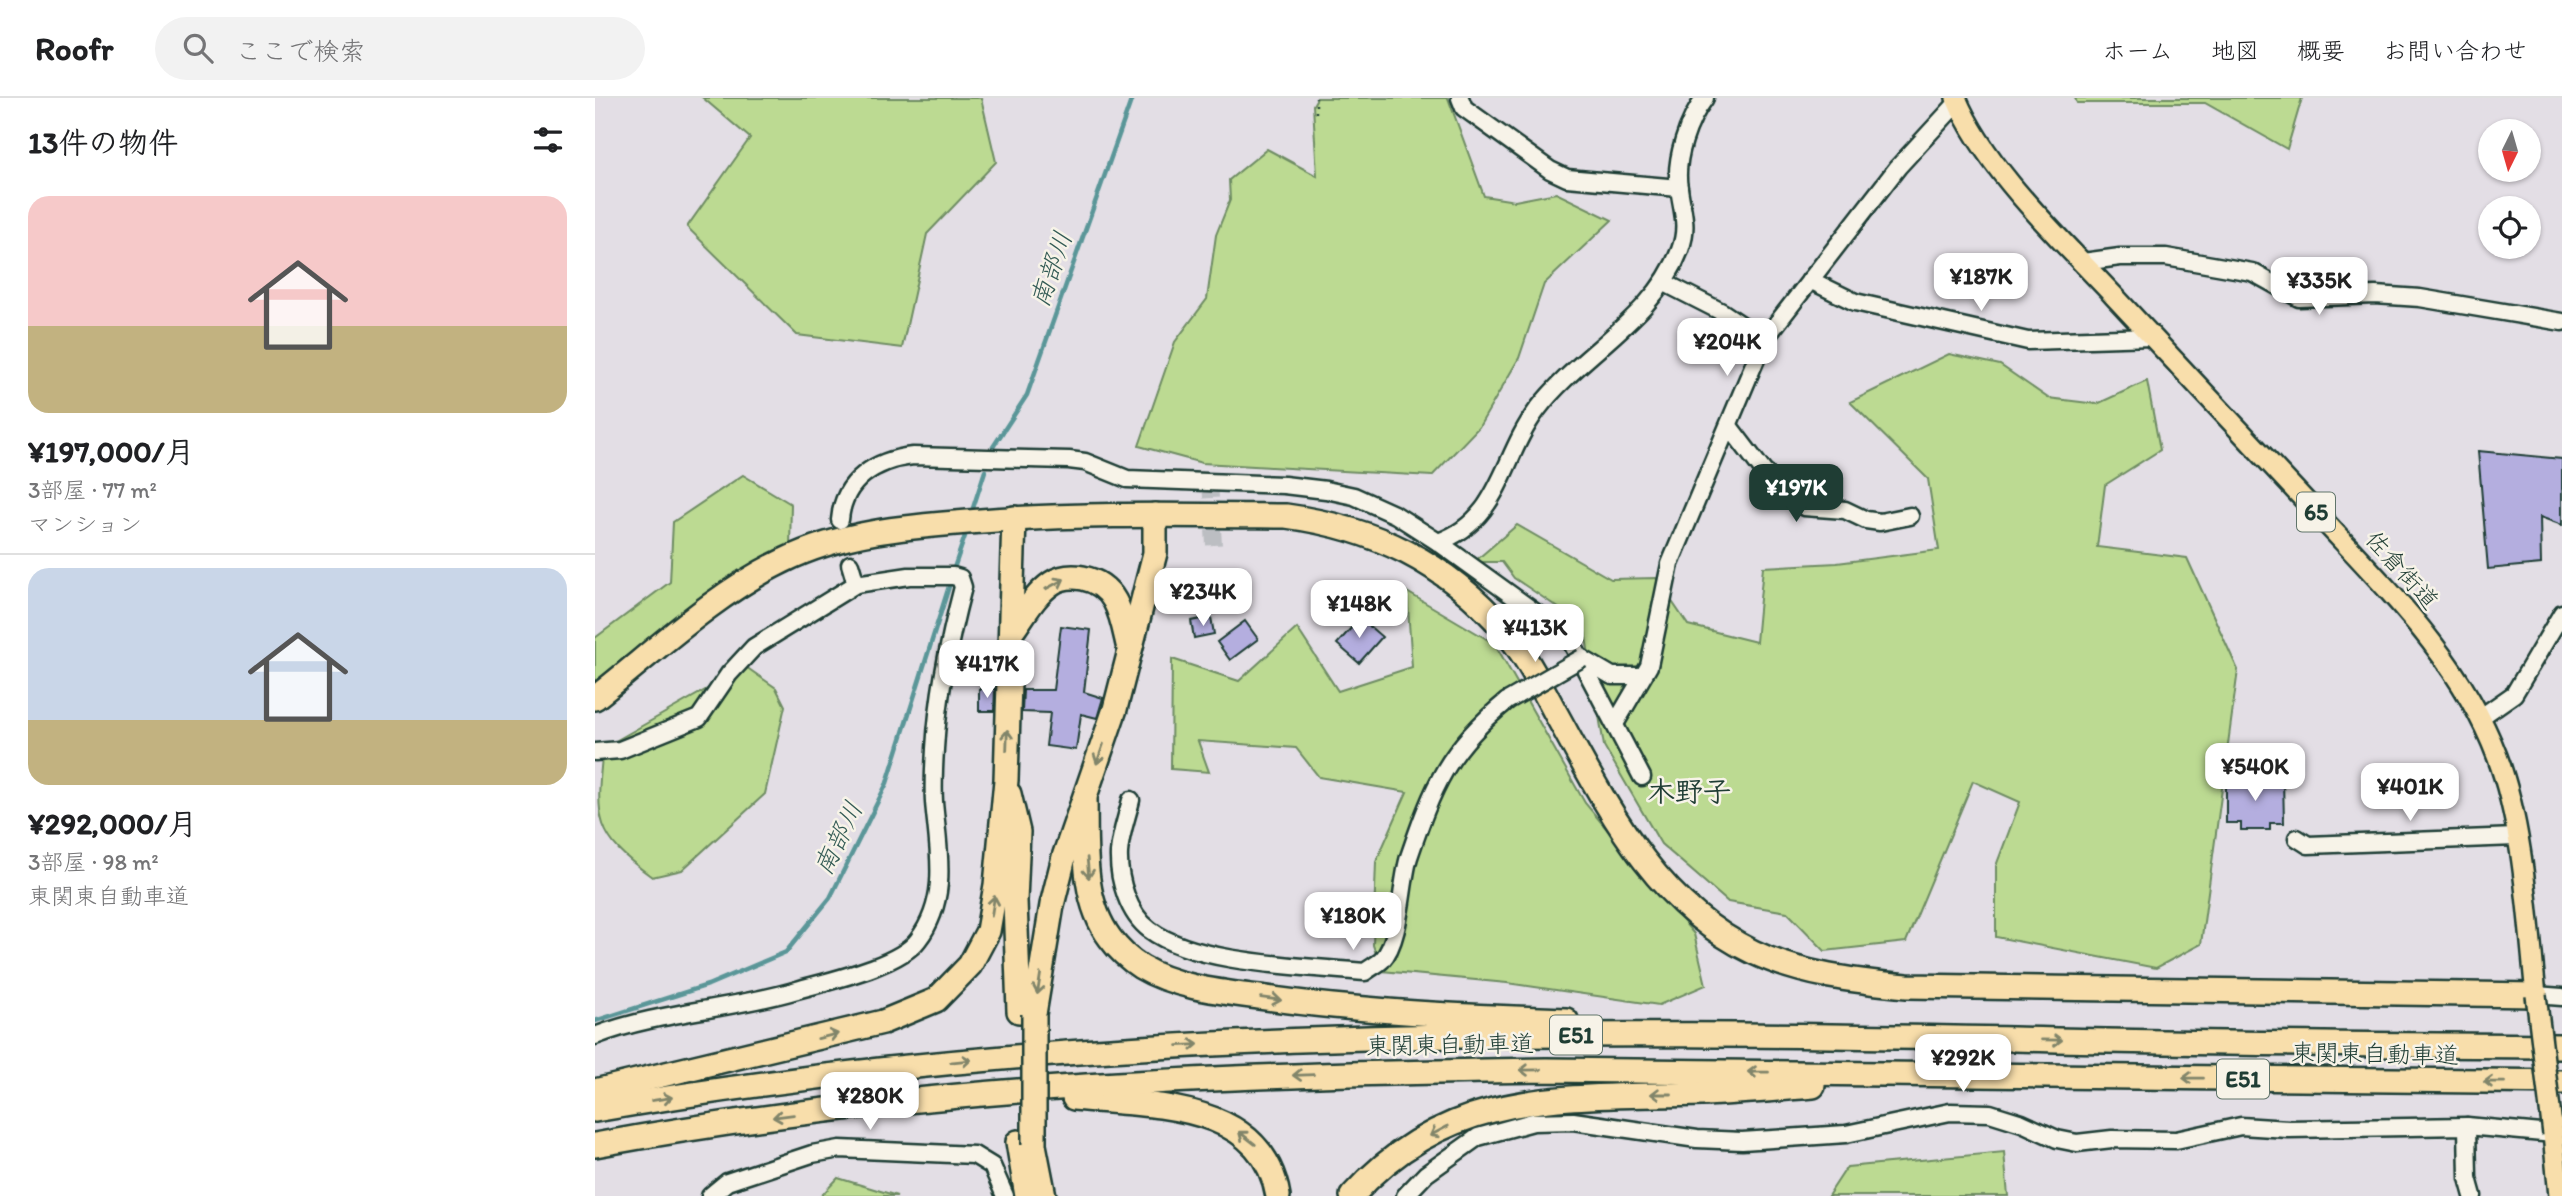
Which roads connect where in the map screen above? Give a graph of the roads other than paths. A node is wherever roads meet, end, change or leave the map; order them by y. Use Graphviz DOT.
graph roads {
  1 [pos="1460,98"];
  2 [pos="1705,98"];
  3 [pos="1957,100"];
  4 [pos="1679,188"];
  5 [pos="2083,262"];
  6 [pos="1810,279"];
  7 [pos="1665,283"];
  8 [pos="2562,322"];
  9 [pos="2152,337"];
  10 [pos="1764,340"];
  11 [pos="1729,426"];
  12 [pos="1155,515"];
  13 [pos="1910,516"];
  14 [pos="1014,518"];
  15 [pos="840,520"];
  16 [pos="1438,542"];
  17 [pos="850,564"];
  18 [pos="856,584"];
  19 [pos="2562,613"];
  20 [pos="1011,633"];
  21 [pos="1129,654"];
  22 [pos="1582,658"];
  23 [pos="1642,677"];
  24 [pos="595,698"];
  25 [pos="2481,717"];
  26 [pos="1615,724"];
  27 [pos="595,752"];
  28 [pos="1641,777"];
  29 [pos="1006,780"];
  30 [pos="1085,799"];
  31 [pos="1131,800"];
  32 [pos="2516,837"];
  33 [pos="2297,838"];
  34 [pos="2536,995"];
  35 [pos="2562,997"];
  36 [pos="1027,1013"];
  37 [pos="595,1036"];
  38 [pos="1895,1037"];
  39 [pos="2562,1046"];
  40 [pos="1924,1074"];
  41 [pos="2562,1082"];
  42 [pos="595,1091"];
  43 [pos="894,1103"];
  44 [pos="595,1110"];
  45 [pos="2467,1126"];
  46 [pos="2553,1134"];
  47 [pos="1026,1143"];
  48 [pos="595,1145"];
  49 [pos="710,1196"];
  50 [pos="1006,1196"];
  51 [pos="1027,1196"];
  52 [pos="1044,1196"];
  53 [pos="1279,1196"];
  54 [pos="1352,1196"];
  55 [pos="1405,1196"];
  56 [pos="2473,1196"];
  57 [pos="2559,1196"];
  1 -- 4 [label="street"];
  2 -- 4 [label="street"];
  3 -- 5 [label="main road, 佐倉街道 / 65"];
  3 -- 6 [label="street"];
  4 -- 7 [label="street"];
  5 -- 8 [label="street"];
  5 -- 9 [label="main road, 佐倉街道 / 65"];
  6 -- 9 [label="street"];
  6 -- 10 [label="street"];
  7 -- 10 [label="street"];
  7 -- 16 [label="street"];
  9 -- 25 [label="main road, 佐倉街道 / 65"];
  10 -- 11 [label="street"];
  11 -- 13 [label="street"];
  11 -- 23 [label="street"];
  12 -- 14 [label="highway"];
  12 -- 21 [label="highway"];
  12 -- 34 [label="highway"];
  14 -- 20 [label="highway"];
  14 -- 24 [label="highway"];
  15 -- 16 [label="street"];
  16 -- 22 [label="street"];
  17 -- 18 [label="street"];
  18 -- 27 [label="street"];
  18 -- 37 [label="street"];
  19 -- 25 [label="street"];
  20 -- 21 [label="highway, one-way"];
  29 -- 20 [label="highway, one-way"];
  21 -- 30 [label="highway, one-way"];
  22 -- 23 [label="street"];
  22 -- 26 [label="street"];
  22 -- 31 [label="street, bridge"];
  23 -- 26 [label="street"];
  25 -- 32 [label="main road, 佐倉街道 / 65"];
  26 -- 28 [label="street"];
  29 -- 36 [label="highway"];
  42 -- 29 [label="highway, one-way"];
  30 -- 36 [label="highway, one-way"];
  30 -- 38 [label="highway, one-way"];
  32 -- 33 [label="street"];
  32 -- 34 [label="main road, 佐倉街道 / 65"];
  34 -- 35 [label="street"];
  34 -- 46 [label="main road, 佐倉街道 / 65, bridge"];
  36 -- 47 [label="highway, bridge"];
  38 -- 39 [label="highway, 東関東自動車道 / E51, one-way"];
  44 -- 38 [label="highway, 東関東自動車道 / E51, one-way"];
  41 -- 40 [label="highway, 東関東自動車道 / E51, one-way"];
  40 -- 43 [label="highway, 東関東自動車道 / E51, one-way"];
  40 -- 54 [label="highway, one-way"];
  43 -- 48 [label="highway, 東関東自動車道 / E51, one-way"];
  53 -- 43 [label="highway, one-way"];
  45 -- 46 [label="street"];
  45 -- 55 [label="street"];
  45 -- 56 [label="street"];
  46 -- 57 [label="main road, 佐倉街道 / 65"];
  47 -- 51 [label="highway"];
  47 -- 52 [label="highway"];
  49 -- 50 [label="street"];
}
